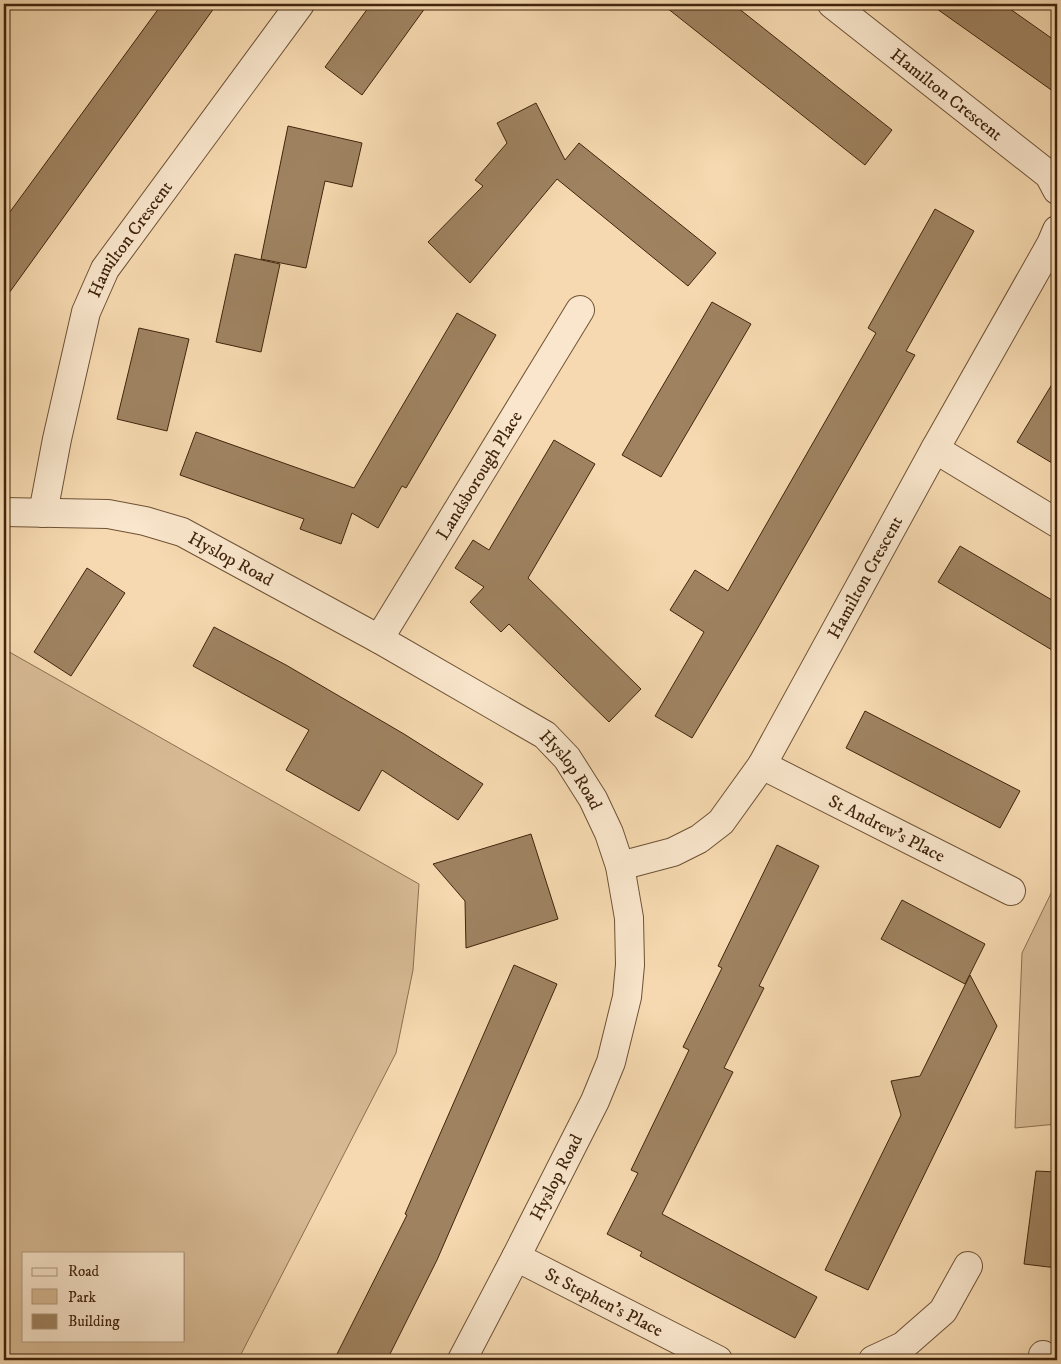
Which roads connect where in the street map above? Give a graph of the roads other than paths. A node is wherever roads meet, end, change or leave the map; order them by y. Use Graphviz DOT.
graph roads {
  1 [pos="300,4"];
  2 [pos="832,4"];
  3 [pos="1057,190"];
  4 [pos="1057,230"];
  5 [pos="580,310"];
  6 [pos="935,449"];
  7 [pos="4,512"];
  8 [pos="43,513"];
  9 [pos="1057,523"];
  10 [pos="379,639"];
  11 [pos="762,765"];
  12 [pos="620,866"];
  13 [pos="1011,891"];
  14 [pos="516,1257"];
  15 [pos="968,1266"];
  16 [pos="462,1360"];
  17 [pos="718,1360"];
  18 [pos="873,1360"];
  1 -- 8 [label="street, Hamilton Crescent"];
  2 -- 3 [label="street, Hamilton Crescent"];
  4 -- 6 [label="street, Hamilton Crescent"];
  5 -- 10 [label="street, Landsborough Place"];
  6 -- 9 [label="street"];
  6 -- 11 [label="street, Hamilton Crescent"];
  7 -- 8 [label="street, Hyslop Road"];
  8 -- 10 [label="street, Hyslop Road"];
  10 -- 12 [label="street, Hyslop Road"];
  11 -- 12 [label="street, Hamilton Crescent"];
  11 -- 13 [label="street, St Andrew's Place"];
  12 -- 14 [label="street, Hyslop Road"];
  14 -- 16 [label="street, Hyslop Road"];
  14 -- 17 [label="street, St Stephen's Place"];
  15 -- 18 [label="street"];
}
